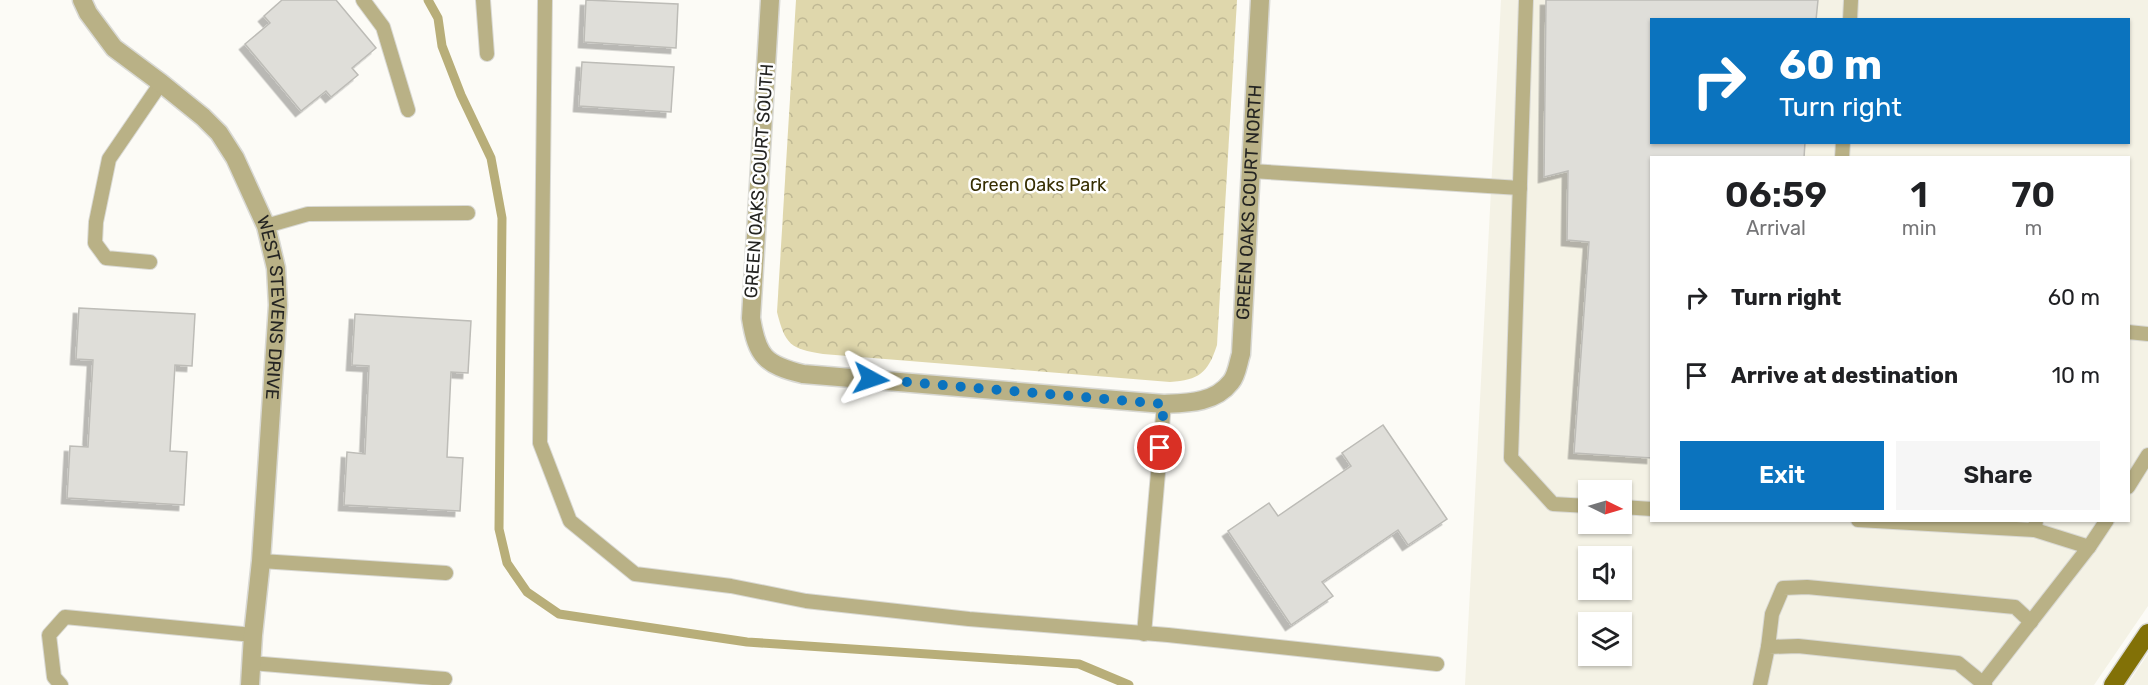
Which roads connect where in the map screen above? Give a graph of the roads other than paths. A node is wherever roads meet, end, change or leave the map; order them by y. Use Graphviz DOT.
graph roads {
  1 [pos="82,0"];
  2 [pos="363,0"];
  3 [pos="483,0"];
  4 [pos="546,0"];
  5 [pos="770,0"];
  6 [pos="1260,0"];
  7 [pos="1526,0"];
  8 [pos="1851,0"];
  9 [pos="1850,18"];
  10 [pos="488,54"];
  11 [pos="161,82"];
  12 [pos="408,110"];
  13 [pos="1251,171"];
  14 [pos="1520,188"];
  15 [pos="468,213"];
  16 [pos="266,226"];
  17 [pos="150,262"];
  18 [pos="2130,332"];
  19 [pos="2148,334"];
  20 [pos="1164,404"];
  21 [pos="2148,455"];
  22 [pos="2130,484"];
  23 [pos="1578,505"];
  24 [pos="1632,508"];
  25 [pos="1650,509"];
  26 [pos="1929,522"];
  27 [pos="2106,522"];
  28 [pos="2036,525"];
  29 [pos="2089,547"];
  30 [pos="261,561"];
  31 [pos="446,573"];
  32 [pos="2031,622"];
  33 [pos="1144,634"];
  34 [pos="253,635"];
  35 [pos="2147,636"];
  36 [pos="1768,646"];
  37 [pos="251,663"];
  38 [pos="1437,664"];
  39 [pos="445,679"];
  40 [pos="1984,684"];
  41 [pos="61,685"];
  42 [pos="250,685"];
  43 [pos="1761,685"];
  44 [pos="2112,685"];
  1 -- 11 [label="street, WEST STEVENS DRIVE"];
  2 -- 12 [label="lane"];
  3 -- 10 [label="lane"];
  4 -- 33 [label="lane"];
  5 -- 20 [label="street, GREEN OAKS COURT SOUTH"];
  6 -- 13 [label="street, GREEN OAKS COURT NORTH"];
  7 -- 14 [label="lane"];
  8 -- 9 [label="lane"];
  11 -- 16 [label="street, WEST STEVENS DRIVE"];
  11 -- 17 [label="lane"];
  13 -- 14 [label="lane"];
  13 -- 20 [label="street, GREEN OAKS COURT NORTH"];
  14 -- 23 [label="lane"];
  15 -- 16 [label="lane"];
  16 -- 30 [label="street, WEST STEVENS DRIVE"];
  18 -- 19 [label="lane"];
  20 -- 33 [label="lane"];
  21 -- 22 [label="lane"];
  24 -- 25 [label="lane"];
  26 -- 28 [label="lane"];
  27 -- 29 [label="lane"];
  28 -- 29 [label="lane"];
  29 -- 32 [label="lane"];
  30 -- 31 [label="lane"];
  30 -- 34 [label="street, WEST STEVENS DRIVE"];
  32 -- 36 [label="lane"];
  32 -- 40 [label="lane"];
  33 -- 38 [label="lane"];
  34 -- 37 [label="street, WEST STEVENS DRIVE"];
  34 -- 41 [label="lane"];
  35 -- 44 [label="main road"];
  36 -- 40 [label="lane"];
  36 -- 43 [label="lane"];
  37 -- 39 [label="lane"];
  37 -- 42 [label="street, WEST STEVENS DRIVE"];
}
